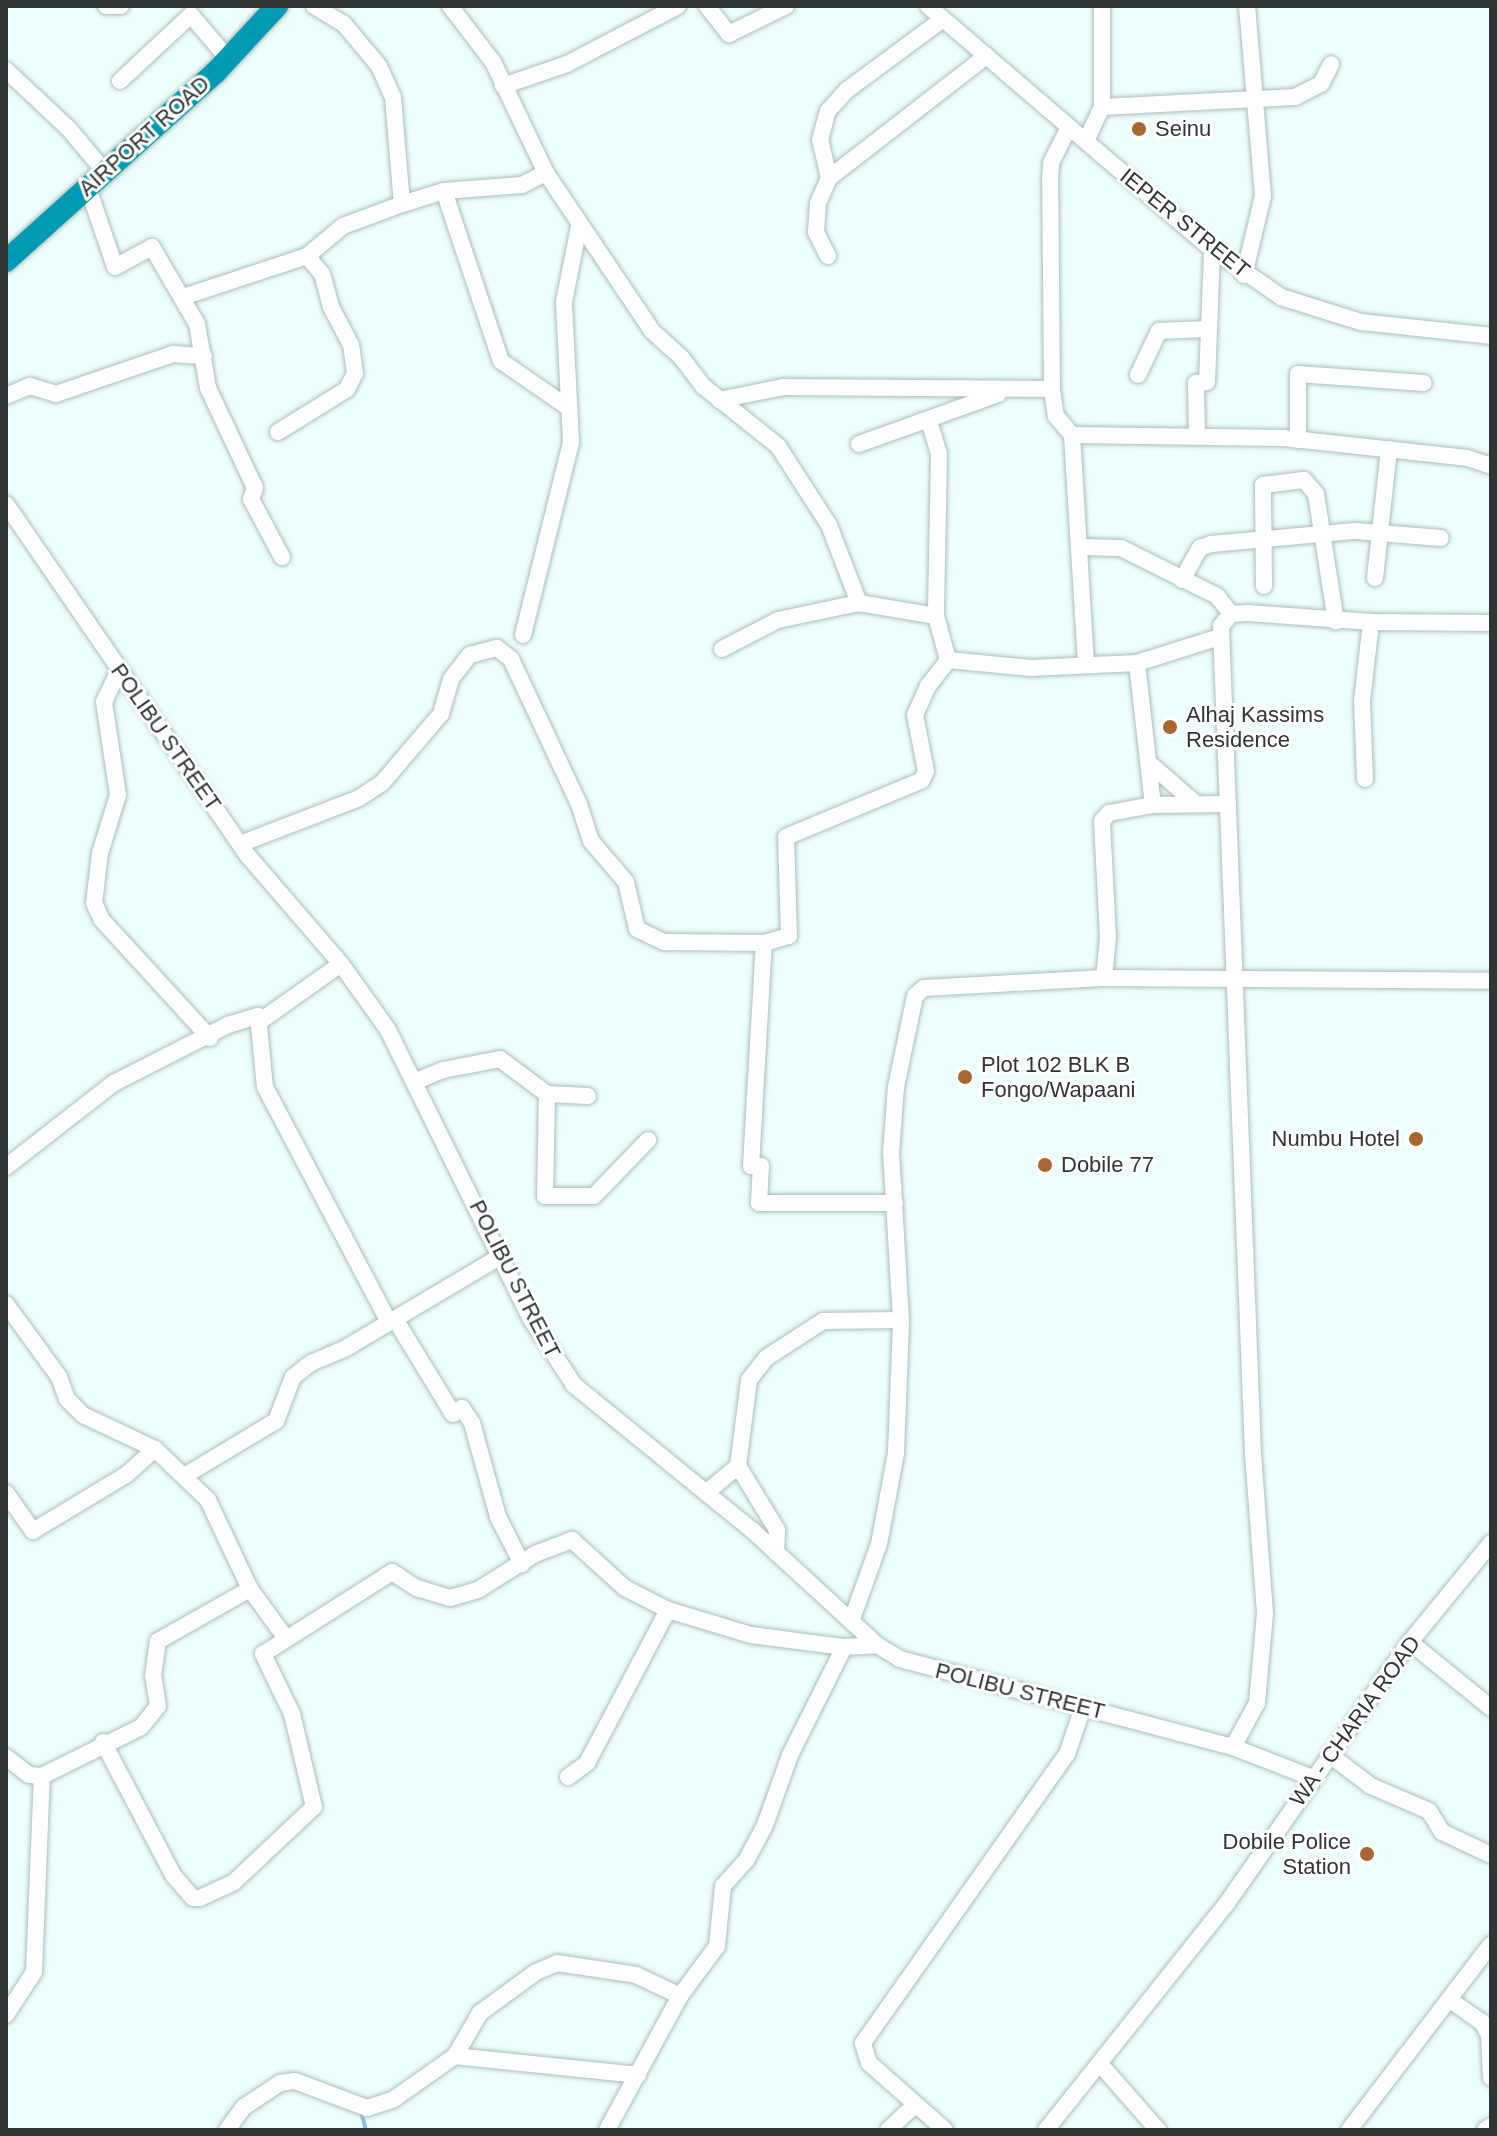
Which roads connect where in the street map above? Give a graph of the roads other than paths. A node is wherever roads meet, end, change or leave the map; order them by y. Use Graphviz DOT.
graph roads {
  1 [pos="106,6"];
  2 [pos="121,6"];
  3 [pos="277,6"];
  4 [pos="314,6"];
  5 [pos="450,6"];
  6 [pos="678,6"];
  7 [pos="707,6"];
  8 [pos="786,6"];
  9 [pos="928,6"];
  10 [pos="1102,6"];
  11 [pos="1247,6"];
  12 [pos="196,10"];
  13 [pos="943,19"];
  14 [pos="986,56"];
  15 [pos="229,60"];
  16 [pos="1331,64"];
  17 [pos="6,70"];
  18 [pos="120,81"];
  19 [pos="503,86"];
  20 [pos="1255,98"];
  21 [pos="1102,107"];
  22 [pos="1069,127"];
  23 [pos="1086,141"];
  24 [pos="105,172"];
  25 [pos="546,173"];
  26 [pos="829,178"];
  27 [pos="88,188"];
  28 [pos="444,191"];
  29 [pos="402,204"];
  30 [pos="579,226"];
  31 [pos="1212,249"];
  32 [pos="307,256"];
  33 [pos="828,256"];
  34 [pos="6,261"];
  35 [pos="1244,275"];
  36 [pos="183,297"];
  37 [pos="1206,329"];
  38 [pos="1491,336"];
  39 [pos="204,356"];
  40 [pos="1138,375"];
  41 [pos="1424,383"];
  42 [pos="1052,389"];
  43 [pos="1011,390"];
  44 [pos="6,396"];
  45 [pos="719,400"];
  46 [pos="569,408"];
  47 [pos="929,421"];
  48 [pos="278,432"];
  49 [pos="1072,435"];
  50 [pos="1197,436"];
  51 [pos="1298,440"];
  52 [pos="859,444"];
  53 [pos="1389,449"];
  54 [pos="1491,466"];
  55 [pos="6,504"];
  56 [pos="1381,533"];
  57 [pos="1322,534"];
  58 [pos="1441,538"];
  59 [pos="1260,540"];
  60 [pos="1081,547"];
  61 [pos="282,557"];
  62 [pos="1375,578"];
  63 [pos="1182,580"];
  64 [pos="1264,586"];
  65 [pos="859,603"];
  66 [pos="1231,614"];
  67 [pos="936,616"];
  68 [pos="1336,621"];
  69 [pos="1371,622"];
  70 [pos="1491,623"];
  71 [pos="523,635"];
  72 [pos="1220,637"];
  73 [pos="722,649"];
  74 [pos="948,660"];
  75 [pos="1086,662"];
  76 [pos="1137,663"];
  77 [pos="119,670"];
  78 [pos="1149,763"];
  79 [pos="1365,779"];
  80 [pos="1194,802"];
  81 [pos="1228,804"];
  82 [pos="1153,805"];
  83 [pos="240,844"];
  84 [pos="764,943"];
  85 [pos="341,964"];
  86 [pos="1235,976"];
  87 [pos="1104,978"];
  88 [pos="1491,981"];
  89 [pos="258,1016"];
  90 [pos="210,1038"];
  91 [pos="416,1081"];
  92 [pos="547,1094"];
  93 [pos="588,1096"];
  94 [pos="648,1140"];
  95 [pos="6,1167"];
  96 [pos="895,1203"];
  97 [pos="501,1256"];
  98 [pos="6,1304"];
  99 [pos="392,1320"];
  100 [pos="901,1320"];
  101 [pos="155,1449"];
  102 [pos="738,1466"];
  103 [pos="186,1475"];
  104 [pos="707,1492"];
  105 [pos="6,1493"];
  106 [pos="1491,1543"];
  107 [pos="776,1553"];
  108 [pos="522,1564"];
  109 [pos="250,1589"];
  110 [pos="668,1610"];
  111 [pos="852,1619"];
  112 [pos="285,1637"];
  113 [pos="1410,1642"];
  114 [pos="877,1645"];
  115 [pos="844,1647"];
  116 [pos="1083,1707"];
  117 [pos="1491,1708"];
  118 [pos="103,1742"];
  119 [pos="1233,1747"];
  120 [pos="1330,1755"];
  121 [pos="6,1757"];
  122 [pos="42,1776"];
  123 [pos="568,1777"];
  124 [pos="1313,1778"];
  125 [pos="1491,1855"];
  126 [pos="1491,1944"];
  127 [pos="12,1995"];
  128 [pos="680,1996"];
  129 [pos="1450,2000"];
  130 [pos="6,2015"];
  131 [pos="455,2056"];
  132 [pos="1100,2064"];
  133 [pos="638,2075"];
  134 [pos="1491,2078"];
  135 [pos="914,2106"];
  136 [pos="1491,2126"];
  137 [pos="227,2130"];
  138 [pos="607,2130"];
  139 [pos="888,2130"];
  140 [pos="945,2130"];
  141 [pos="1046,2130"];
  142 [pos="1158,2130"];
  143 [pos="1349,2130"];
  144 [pos="1485,2130"];
  1 -- 2 [label="street"];
  3 -- 15 [label="highway, AIRPORT ROAD"];
  4 -- 29 [label="street"];
  5 -- 19 [label="street"];
  6 -- 19 [label="street"];
  7 -- 8 [label="street"];
  9 -- 13 [label="street, IEPER STREET"];
  10 -- 21 [label="street"];
  11 -- 20 [label="street"];
  12 -- 15 [label="street"];
  12 -- 18 [label="street"];
  13 -- 14 [label="street, IEPER STREET"];
  13 -- 26 [label="street"];
  14 -- 22 [label="street, IEPER STREET"];
  14 -- 26 [label="street"];
  15 -- 24 [label="highway, AIRPORT ROAD"];
  16 -- 20 [label="street"];
  17 -- 24 [label="street"];
  19 -- 25 [label="street"];
  20 -- 21 [label="street"];
  20 -- 35 [label="street"];
  21 -- 23 [label="street"];
  22 -- 23 [label="street, IEPER STREET"];
  22 -- 42 [label="street"];
  23 -- 31 [label="street, IEPER STREET"];
  24 -- 27 [label="highway, AIRPORT ROAD"];
  25 -- 28 [label="street"];
  25 -- 30 [label="street"];
  26 -- 33 [label="street"];
  27 -- 34 [label="highway, AIRPORT ROAD"];
  27 -- 36 [label="street"];
  28 -- 29 [label="street"];
  28 -- 46 [label="street"];
  29 -- 32 [label="street"];
  30 -- 45 [label="street"];
  30 -- 46 [label="street"];
  31 -- 35 [label="street, IEPER STREET"];
  31 -- 37 [label="street"];
  32 -- 36 [label="street"];
  32 -- 48 [label="street"];
  35 -- 38 [label="street, IEPER STREET"];
  36 -- 39 [label="street"];
  37 -- 40 [label="street"];
  37 -- 50 [label="street"];
  39 -- 44 [label="street"];
  39 -- 61 [label="street"];
  41 -- 51 [label="street"];
  42 -- 43 [label="street"];
  42 -- 49 [label="street"];
  43 -- 45 [label="street"];
  43 -- 47 [label="street"];
  45 -- 65 [label="street"];
  46 -- 71 [label="street"];
  47 -- 52 [label="street"];
  47 -- 67 [label="street"];
  49 -- 50 [label="street"];
  49 -- 60 [label="street"];
  50 -- 51 [label="street"];
  51 -- 53 [label="street"];
  53 -- 54 [label="street"];
  53 -- 56 [label="street"];
  55 -- 77 [label="street, POLIBU STREET"];
  56 -- 57 [label="street"];
  56 -- 58 [label="street"];
  56 -- 62 [label="street"];
  57 -- 59 [label="street"];
  57 -- 59 [label="street"];
  57 -- 68 [label="street"];
  59 -- 63 [label="street"];
  59 -- 64 [label="street"];
  60 -- 63 [label="street"];
  60 -- 75 [label="street"];
  63 -- 66 [label="street"];
  65 -- 67 [label="street"];
  65 -- 73 [label="street"];
  66 -- 68 [label="street"];
  66 -- 72 [label="street"];
  67 -- 74 [label="street"];
  68 -- 69 [label="street"];
  69 -- 70 [label="street"];
  69 -- 79 [label="street"];
  72 -- 76 [label="street"];
  72 -- 81 [label="street"];
  74 -- 75 [label="street"];
  74 -- 84 [label="street"];
  75 -- 76 [label="street"];
  76 -- 78 [label="street"];
  77 -- 83 [label="street, POLIBU STREET"];
  77 -- 90 [label="street"];
  78 -- 80 [label="street"];
  78 -- 82 [label="street"];
  80 -- 81 [label="street"];
  80 -- 82 [label="street"];
  81 -- 86 [label="street"];
  82 -- 87 [label="street"];
  83 -- 84 [label="street"];
  83 -- 85 [label="street, POLIBU STREET"];
  84 -- 96 [label="street"];
  85 -- 89 [label="street"];
  85 -- 91 [label="street, POLIBU STREET"];
  86 -- 87 [label="street"];
  86 -- 88 [label="street"];
  86 -- 119 [label="street"];
  87 -- 96 [label="street"];
  89 -- 90 [label="street"];
  89 -- 99 [label="street"];
  90 -- 95 [label="street"];
  91 -- 92 [label="street"];
  91 -- 97 [label="street, POLIBU STREET"];
  92 -- 93 [label="street"];
  92 -- 94 [label="street"];
  96 -- 100 [label="street"];
  97 -- 99 [label="street"];
  97 -- 104 [label="street, POLIBU STREET"];
  98 -- 101 [label="street"];
  99 -- 103 [label="street"];
  99 -- 108 [label="street"];
  100 -- 102 [label="street"];
  100 -- 111 [label="street"];
  101 -- 103 [label="street"];
  101 -- 105 [label="street"];
  102 -- 104 [label="street"];
  102 -- 107 [label="street"];
  103 -- 109 [label="street"];
  104 -- 107 [label="street, POLIBU STREET"];
  106 -- 113 [label="street, WA - CHARIA ROAD"];
  107 -- 111 [label="street, POLIBU STREET"];
  108 -- 110 [label="street"];
  108 -- 112 [label="street"];
  109 -- 112 [label="street"];
  109 -- 118 [label="street"];
  110 -- 115 [label="street"];
  110 -- 123 [label="street"];
  111 -- 114 [label="street, POLIBU STREET"];
  112 -- 118 [label="street"];
  113 -- 117 [label="street"];
  113 -- 120 [label="street, WA - CHARIA ROAD"];
  114 -- 115 [label="street"];
  114 -- 116 [label="street, POLIBU STREET"];
  115 -- 128 [label="street"];
  116 -- 119 [label="street, POLIBU STREET"];
  116 -- 135 [label="street"];
  118 -- 122 [label="street"];
  119 -- 124 [label="street, POLIBU STREET"];
  120 -- 124 [label="street, WA - CHARIA ROAD"];
  120 -- 125 [label="street"];
  121 -- 122 [label="street"];
  122 -- 127 [label="street"];
  124 -- 132 [label="street, WA - CHARIA ROAD"];
  126 -- 129 [label="street"];
  127 -- 130 [label="street"];
  128 -- 131 [label="street"];
  128 -- 133 [label="street"];
  129 -- 134 [label="street"];
  129 -- 143 [label="street"];
  131 -- 133 [label="street"];
  131 -- 137 [label="street"];
  132 -- 141 [label="street, WA - CHARIA ROAD"];
  132 -- 142 [label="street"];
  133 -- 138 [label="street"];
  135 -- 139 [label="street"];
  135 -- 140 [label="street"];
  136 -- 144 [label="street"];
}
